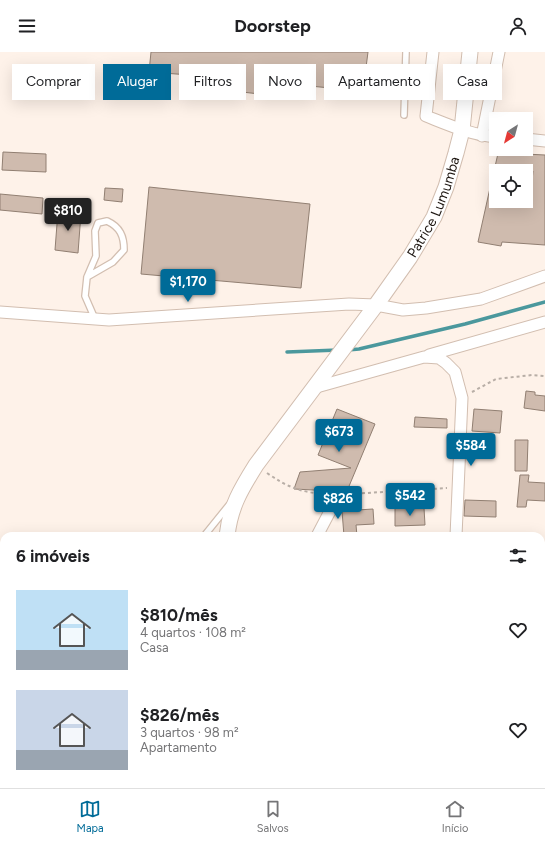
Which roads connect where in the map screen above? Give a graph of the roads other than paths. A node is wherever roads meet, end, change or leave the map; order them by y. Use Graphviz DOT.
graph roads {
  1 [pos="406,52"];
  2 [pos="433,52"];
  3 [pos="470,52"];
  4 [pos="499,52"];
  5 [pos="404,115"];
  6 [pos="462,130"];
  7 [pos="482,136"];
  8 [pos="489,136"];
  9 [pos="533,139"];
  10 [pos="545,140"];
  11 [pos="87,276"];
  12 [pos="545,276"];
  13 [pos="376,305"];
  14 [pos="0,312"];
  15 [pos="95,319"];
  16 [pos="545,322"];
  17 [pos="424,357"];
  18 [pos="313,388"];
  19 [pos="240,490"];
  20 [pos="339,494"];
  21 [pos="207,532"];
  22 [pos="228,532"];
  23 [pos="320,532"];
  24 [pos="456,532"];
  1 -- 5 [label="lane"];
  2 -- 6 [label="street"];
  3 -- 6 [label="street, Patrice Lumumba"];
  4 -- 7 [label="street"];
  6 -- 7 [label="street"];
  6 -- 13 [label="street, Patrice Lumumba"];
  7 -- 8 [label="street"];
  9 -- 10 [label="street"];
  11 -- 11 [label="lane"];
  11 -- 15 [label="lane"];
  12 -- 13 [label="street"];
  13 -- 15 [label="street"];
  13 -- 18 [label="street, Patrice Lumumba"];
  14 -- 15 [label="street"];
  16 -- 17 [label="street"];
  17 -- 18 [label="street"];
  17 -- 24 [label="street"];
  18 -- 19 [label="street"];
  19 -- 21 [label="lane"];
  19 -- 22 [label="street"];
  20 -- 23 [label="street"];
}
